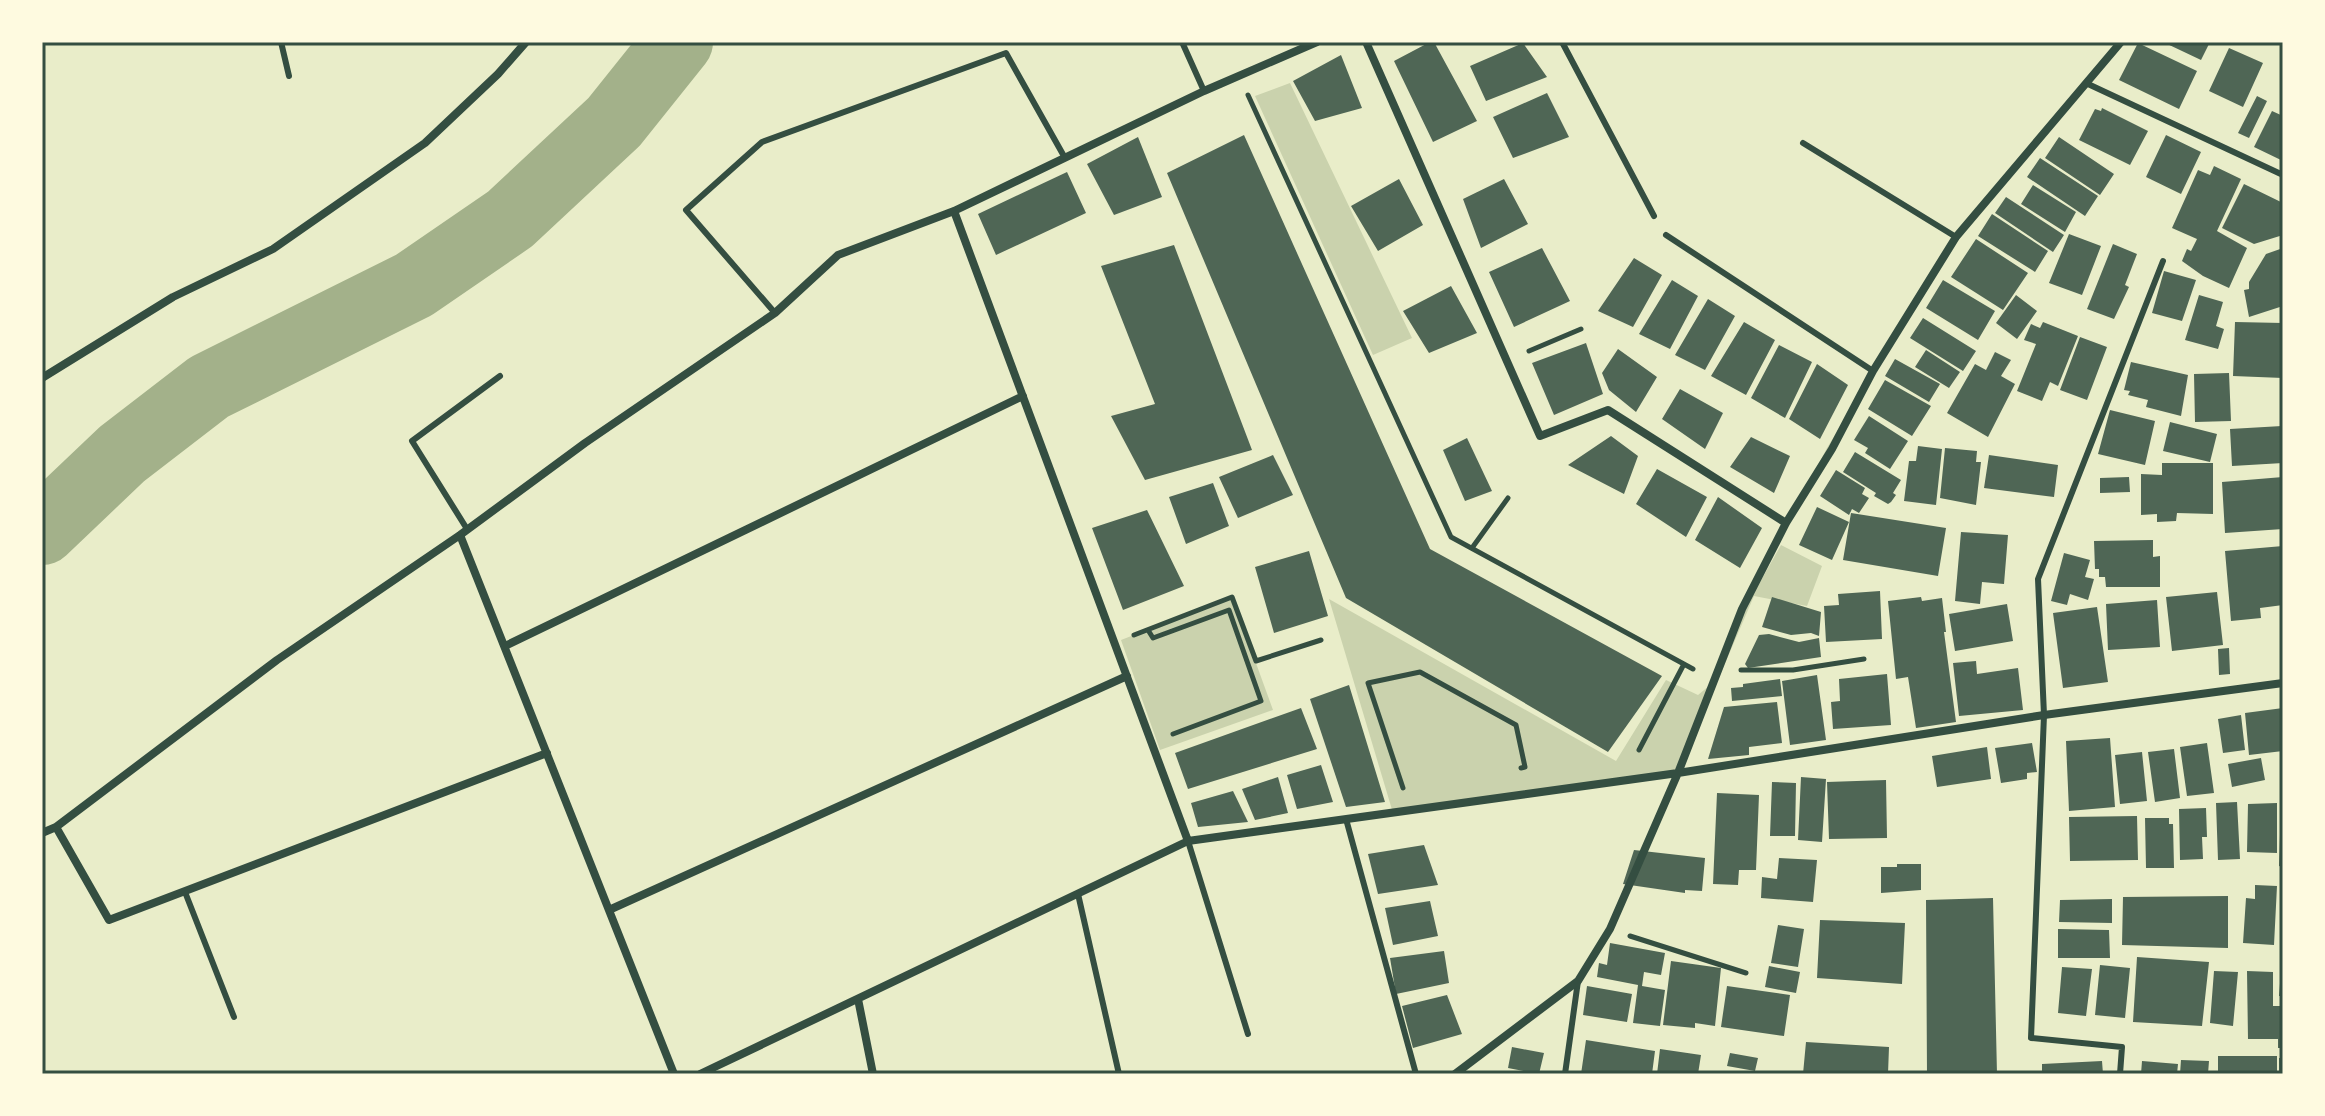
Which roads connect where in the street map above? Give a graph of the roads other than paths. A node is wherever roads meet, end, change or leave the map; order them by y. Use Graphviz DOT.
graph roads {
  1 [pos="281,42"];
  2 [pos="526,42"];
  3 [pos="1182,42"];
  4 [pos="1317,42"];
  5 [pos="1366,42"];
  6 [pos="1562,42"];
  7 [pos="2121,42"];
  8 [pos="289,76"];
  9 [pos="2088,84"];
  10 [pos="1204,91"];
  11 [pos="1803,143"];
  12 [pos="1065,158"];
  13 [pos="2283,175"];
  14 [pos="954,211"];
  15 [pos="1654,216"];
  16 [pos="1666,235"];
  17 [pos="1956,237"];
  18 [pos="2163,261"];
  19 [pos="775,313"];
  20 [pos="1873,371"];
  21 [pos="500,376"];
  22 [pos="42,378"];
  23 [pos="1023,396"];
  24 [pos="1786,523"];
  25 [pos="464,532"];
  26 [pos="505,646"];
  27 [pos="1127,676"];
  28 [pos="2283,683"];
  29 [pos="2044,715"];
  30 [pos="547,753"];
  31 [pos="1678,773"];
  32 [pos="1346,819"];
  33 [pos="56,827"];
  34 [pos="42,833"];
  35 [pos="1188,841"];
  36 [pos="185,892"];
  37 [pos="1078,894"];
  38 [pos="609,910"];
  39 [pos="1578,981"];
  40 [pos="858,999"];
  41 [pos="234,1017"];
  42 [pos="1248,1034"];
  43 [pos="674,1074"];
  44 [pos="700,1074"];
  45 [pos="873,1074"];
  46 [pos="1119,1074"];
  47 [pos="1416,1074"];
  48 [pos="1455,1074"];
  49 [pos="1565,1074"];
  50 [pos="2120,1074"];
  1 -- 8 [label="lane"];
  2 -- 22 [label="street"];
  3 -- 10 [label="lane"];
  4 -- 10 [label="street"];
  5 -- 24 [label="street"];
  6 -- 15 [label="lane"];
  7 -- 9 [label="street"];
  9 -- 13 [label="lane"];
  9 -- 17 [label="street"];
  10 -- 12 [label="street"];
  11 -- 17 [label="lane"];
  12 -- 14 [label="street"];
  12 -- 19 [label="lane"];
  14 -- 19 [label="street"];
  14 -- 23 [label="street"];
  16 -- 20 [label="lane"];
  17 -- 20 [label="street"];
  18 -- 29 [label="lane"];
  19 -- 25 [label="street"];
  20 -- 24 [label="street"];
  21 -- 25 [label="lane"];
  23 -- 26 [label="street"];
  23 -- 27 [label="street"];
  24 -- 31 [label="street"];
  25 -- 26 [label="street"];
  25 -- 33 [label="street"];
  26 -- 30 [label="street"];
  27 -- 35 [label="street"];
  27 -- 38 [label="street"];
  28 -- 29 [label="street"];
  29 -- 31 [label="street"];
  29 -- 50 [label="lane"];
  30 -- 36 [label="street"];
  30 -- 38 [label="street"];
  31 -- 32 [label="street"];
  31 -- 39 [label="street"];
  32 -- 35 [label="street"];
  32 -- 47 [label="lane"];
  33 -- 34 [label="street"];
  33 -- 36 [label="street"];
  35 -- 37 [label="street"];
  35 -- 42 [label="lane"];
  36 -- 41 [label="lane"];
  37 -- 40 [label="street"];
  37 -- 46 [label="lane"];
  38 -- 43 [label="street"];
  39 -- 48 [label="street"];
  39 -- 49 [label="lane"];
  40 -- 44 [label="street"];
  40 -- 45 [label="street"];
}
